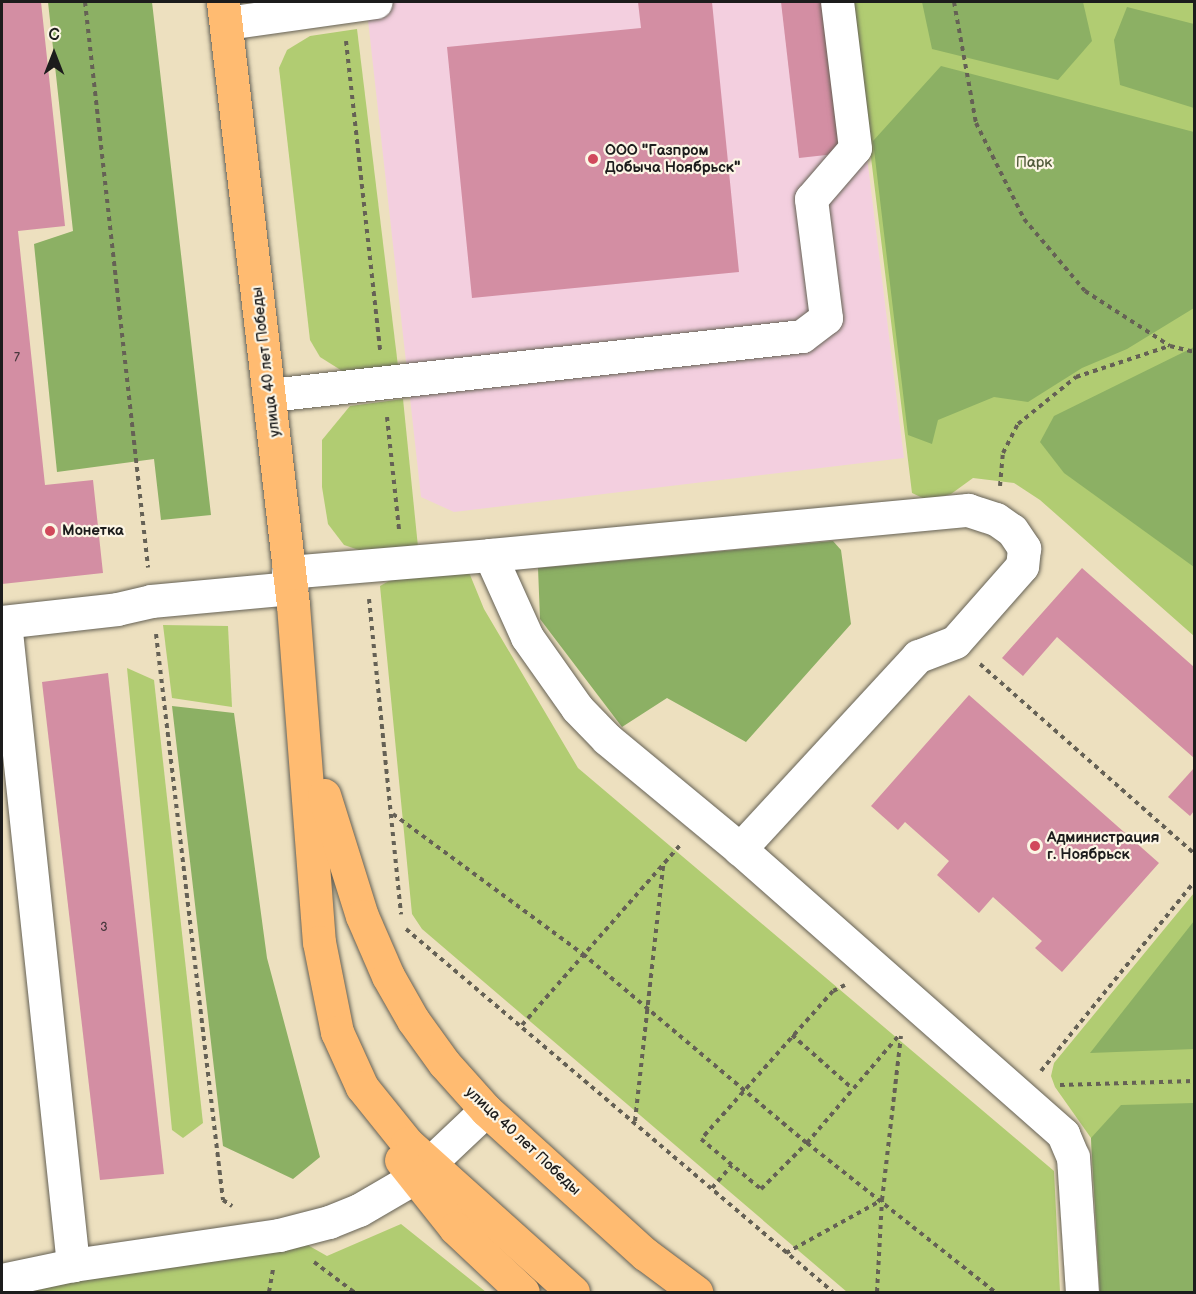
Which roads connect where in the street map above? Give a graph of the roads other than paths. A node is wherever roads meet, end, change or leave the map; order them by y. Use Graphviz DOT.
graph roads {
  1 [pos="381,2"];
  2 [pos="837,2"];
  3 [pos="224,12"];
  4 [pos="270,395"];
  5 [pos="490,555"];
  6 [pos="290,580"];
  7 [pos="3,622"];
  8 [pos="304,722"];
  9 [pos="740,849"];
  10 [pos="486,1110"];
  11 [pos="421,1172"];
  12 [pos="645,1254"];
  13 [pos="73,1265"];
  14 [pos="2,1280"];
  15 [pos="523,1293"];
  16 [pos="573,1293"];
  17 [pos="664,1293"];
  18 [pos="696,1293"];
  19 [pos="1082,1293"];
  1 -- 3 [label="lane"];
  2 -- 4 [label="lane"];
  3 -- 4 [label="main road, улица 40 лет Победы"];
  4 -- 6 [label="main road, улица 40 лет Победы"];
  5 -- 6 [label="lane"];
  5 -- 9 [label="lane"];
  5 -- 9 [label="lane"];
  6 -- 7 [label="lane"];
  6 -- 8 [label="main road, улица 40 лет Победы"];
  7 -- 13 [label="lane"];
  8 -- 10 [label="main road, улица 40 лет Победы"];
  8 -- 11 [label="main road, улица 40 лет Победы"];
  9 -- 19 [label="lane"];
  10 -- 11 [label="lane"];
  10 -- 12 [label="main road, улица 40 лет Победы"];
  11 -- 13 [label="lane"];
  11 -- 15 [label="main road"];
  11 -- 16 [label="main road"];
  12 -- 17 [label="main road"];
  12 -- 18 [label="main road, улица 40 лет Победы"];
  13 -- 14 [label="lane"];
}
